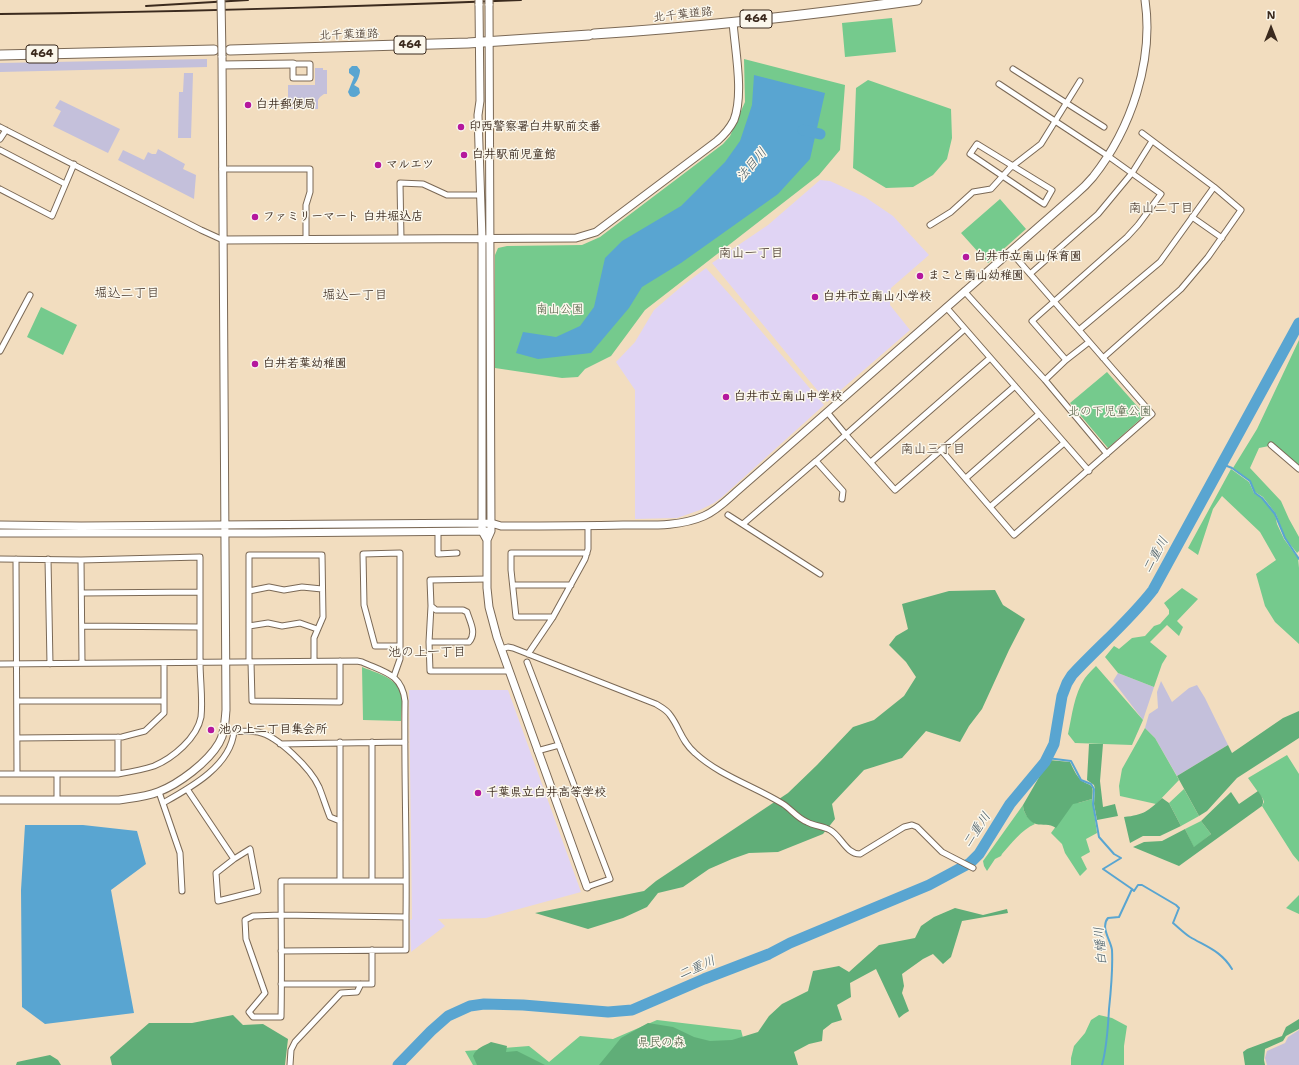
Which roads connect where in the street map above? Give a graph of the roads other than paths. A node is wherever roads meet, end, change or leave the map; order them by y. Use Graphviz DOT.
graph roads {
  1 [pos="222,0"];
  2 [pos="479,0"];
  3 [pos="489,0"];
  4 [pos="917,0"];
  5 [pos="1145,0"];
  6 [pos="733,22"];
  7 [pos="490,40"];
  8 [pos="479,41"];
  9 [pos="214,50"];
  10 [pos="226,53"];
  11 [pos="0,55"];
  12 [pos="293,64"];
  13 [pos="222,65"];
  14 [pos="1014,69"];
  15 [pos="1080,82"];
  16 [pos="999,84"];
  17 [pos="1067,103"];
  18 [pos="1056,121"];
  19 [pos="0,127"];
  20 [pos="1104,127"];
  21 [pos="6,130"];
  22 [pos="1142,134"];
  23 [pos="0,139"];
  24 [pos="1152,141"];
  25 [pos="0,150"];
  26 [pos="1108,156"];
  27 [pos="74,164"];
  28 [pos="1013,165"];
  29 [pos="222,169"];
  30 [pos="1132,173"];
  31 [pos="1002,175"];
  32 [pos="65,184"];
  33 [pos="1214,187"];
  34 [pos="0,189"];
  35 [pos="481,195"];
  36 [pos="1192,217"];
  37 [pos="930,225"];
  38 [pos="482,238"];
  39 [pos="1222,238"];
  40 [pos="401,239"];
  41 [pos="490,239"];
  42 [pos="223,240"];
  43 [pos="306,240"];
  44 [pos="1011,252"];
  45 [pos="1030,274"];
  46 [pos="964,291"];
  47 [pos="30,295"];
  48 [pos="1054,302"];
  49 [pos="946,307"];
  50 [pos="965,329"];
  51 [pos="1079,330"];
  52 [pos="1089,342"];
  53 [pos="0,351"];
  54 [pos="990,358"];
  55 [pos="1103,358"];
  56 [pos="1066,360"];
  57 [pos="1045,380"];
  58 [pos="1015,386"];
  59 [pos="827,412"];
  60 [pos="1039,414"];
  61 [pos="846,435"];
  62 [pos="1064,443"];
  63 [pos="1271,446"];
  64 [pos="941,450"];
  65 [pos="1107,454"];
  66 [pos="816,461"];
  67 [pos="871,462"];
  68 [pos="1299,468"];
  69 [pos="1089,470"];
  70 [pos="966,478"];
  71 [pos="842,499"];
  72 [pos="990,507"];
  73 [pos="728,514"];
  74 [pos="491,523"];
  75 [pos="743,524"];
  76 [pos="0,525"];
  77 [pos="501,526"];
  78 [pos="588,526"];
  79 [pos="482,527"];
  80 [pos="225,529"];
  81 [pos="491,531"];
  82 [pos="438,532"];
  83 [pos="0,533"];
  84 [pos="487,540"];
  85 [pos="587,553"];
  86 [pos="457,554"];
  87 [pos="0,559"];
  88 [pos="16,559"];
  89 [pos="48,560"];
  90 [pos="81,560"];
  91 [pos="820,574"];
  92 [pos="487,579"];
  93 [pos="513,585"];
  94 [pos="571,585"];
  95 [pos="322,589"];
  96 [pos="249,591"];
  97 [pos="200,592"];
  98 [pos="82,593"];
  99 [pos="431,606"];
  100 [pos="552,617"];
  101 [pos="82,626"];
  102 [pos="249,626"];
  103 [pos="200,627"];
  104 [pos="317,629"];
  105 [pos="429,642"];
  106 [pos="400,646"];
  107 [pos="501,649"];
  108 [pos="528,654"];
  109 [pos="340,661"];
  110 [pos="226,662"];
  111 [pos="250,662"];
  112 [pos="314,662"];
  113 [pos="527,662"];
  114 [pos="82,663"];
  115 [pos="164,663"];
  116 [pos="200,663"];
  117 [pos="0,664"];
  118 [pos="16,664"];
  119 [pos="50,664"];
  120 [pos="508,671"];
  121 [pos="394,676"];
  122 [pos="17,701"];
  123 [pos="164,701"];
  124 [pos="224,730"];
  125 [pos="234,731"];
  126 [pos="118,737"];
  127 [pos="17,738"];
  128 [pos="340,742"];
  129 [pos="372,742"];
  130 [pos="404,742"];
  131 [pos="280,744"];
  132 [pos="559,745"];
  133 [pos="537,751"];
  134 [pos="0,774"];
  135 [pos="17,774"];
  136 [pos="57,774"];
  137 [pos="118,774"];
  138 [pos="187,789"];
  139 [pos="159,792"];
  140 [pos="0,800"];
  141 [pos="57,800"];
  142 [pos="163,803"];
  143 [pos="340,821"];
  144 [pos="234,859"];
  145 [pos="972,868"];
  146 [pos="340,881"];
  147 [pos="372,881"];
  148 [pos="406,881"];
  149 [pos="587,887"];
  150 [pos="182,891"];
  151 [pos="281,916"];
  152 [pos="406,917"];
  153 [pos="372,950"];
  154 [pos="281,951"];
  155 [pos="281,984"];
  156 [pos="361,984"];
  157 [pos="290,1065"];
  1 -- 10 [label="street, bridge"];
  2 -- 8 [label="street"];
  3 -- 7 [label="street"];
  4 -- 6 [label="highway, 北千葉道路 / 464"];
  5 -- 26 [label="street"];
  6 -- 7 [label="highway, 北千葉道路 / 464"];
  6 -- 41 [label="street"];
  7 -- 8 [label="highway, 北千葉道路 / 464"];
  7 -- 41 [label="street"];
  8 -- 10 [label="highway, 北千葉道路 / 464"];
  8 -- 35 [label="street"];
  9 -- 11 [label="highway, 464"];
  10 -- 13 [label="street"];
  12 -- 13 [label="street"];
  13 -- 29 [label="street"];
  14 -- 17 [label="street"];
  15 -- 17 [label="street"];
  16 -- 18 [label="street"];
  17 -- 18 [label="street"];
  17 -- 20 [label="street"];
  18 -- 26 [label="street"];
  18 -- 28 [label="street"];
  19 -- 21 [label="street"];
  21 -- 23 [label="street"];
  21 -- 27 [label="street"];
  22 -- 24 [label="street"];
  24 -- 30 [label="street"];
  24 -- 33 [label="street"];
  25 -- 32 [label="street"];
  26 -- 30 [label="street"];
  26 -- 44 [label="street"];
  27 -- 32 [label="street"];
  27 -- 42 [label="street"];
  28 -- 31 [label="street"];
  28 -- 31 [label="street"];
  28 -- 31 [label="street"];
  29 -- 42 [label="street"];
  29 -- 43 [label="street"];
  30 -- 45 [label="street"];
  30 -- 48 [label="street"];
  31 -- 37 [label="street"];
  32 -- 34 [label="street"];
  33 -- 36 [label="street"];
  33 -- 39 [label="street"];
  35 -- 38 [label="street"];
  35 -- 40 [label="street"];
  36 -- 39 [label="street"];
  36 -- 51 [label="street"];
  38 -- 40 [label="street"];
  38 -- 41 [label="street"];
  38 -- 79 [label="street"];
  39 -- 55 [label="street"];
  40 -- 43 [label="street"];
  41 -- 74 [label="street"];
  42 -- 43 [label="street"];
  42 -- 80 [label="street"];
  44 -- 45 [label="street"];
  44 -- 46 [label="street"];
  45 -- 48 [label="street"];
  46 -- 49 [label="street"];
  46 -- 57 [label="street"];
  47 -- 53 [label="street"];
  48 -- 51 [label="street"];
  48 -- 56 [label="street"];
  49 -- 50 [label="street"];
  49 -- 59 [label="street"];
  50 -- 54 [label="street"];
  50 -- 61 [label="street"];
  51 -- 52 [label="street"];
  52 -- 55 [label="street"];
  52 -- 56 [label="street"];
  54 -- 58 [label="street"];
  54 -- 67 [label="street"];
  55 -- 65 [label="street"];
  56 -- 57 [label="street"];
  57 -- 65 [label="street"];
  58 -- 60 [label="street"];
  58 -- 64 [label="street"];
  59 -- 61 [label="street"];
  59 -- 78 [label="street"];
  60 -- 62 [label="street"];
  60 -- 70 [label="street"];
  61 -- 66 [label="street"];
  61 -- 67 [label="street"];
  62 -- 69 [label="street"];
  62 -- 72 [label="street"];
  63 -- 68 [label="street"];
  64 -- 67 [label="street"];
  64 -- 70 [label="street"];
  65 -- 69 [label="street"];
  66 -- 71 [label="street"];
  66 -- 75 [label="street"];
  69 -- 72 [label="street"];
  70 -- 72 [label="street"];
  73 -- 75 [label="street"];
  74 -- 77 [label="street"];
  74 -- 79 [label="street"];
  74 -- 81 [label="street"];
  75 -- 91 [label="street"];
  76 -- 80 [label="street"];
  77 -- 78 [label="street"];
  77 -- 81 [label="street"];
  78 -- 85 [label="street"];
  79 -- 80 [label="street"];
  79 -- 81 [label="street"];
  79 -- 82 [label="street"];
  79 -- 84 [label="street"];
  80 -- 82 [label="street"];
  80 -- 83 [label="street"];
  80 -- 110 [label="street"];
  81 -- 84 [label="street"];
  82 -- 86 [label="street"];
  84 -- 92 [label="street"];
  85 -- 93 [label="street"];
  85 -- 94 [label="street"];
  87 -- 88 [label="street"];
  88 -- 89 [label="street"];
  88 -- 118 [label="street"];
  89 -- 90 [label="street"];
  89 -- 119 [label="street"];
  90 -- 97 [label="street"];
  90 -- 98 [label="street"];
  92 -- 99 [label="street"];
  92 -- 107 [label="street"];
  93 -- 94 [label="street"];
  93 -- 100 [label="street"];
  94 -- 100 [label="street"];
  95 -- 96 [label="street"];
  95 -- 96 [label="street"];
  95 -- 104 [label="street"];
  96 -- 102 [label="street"];
  97 -- 98 [label="street"];
  97 -- 103 [label="street"];
  98 -- 101 [label="street"];
  99 -- 105 [label="street"];
  99 -- 105 [label="street"];
  100 -- 108 [label="street"];
  101 -- 103 [label="street"];
  101 -- 114 [label="street"];
  102 -- 104 [label="street"];
  102 -- 111 [label="street"];
  103 -- 116 [label="street"];
  104 -- 112 [label="street"];
  105 -- 120 [label="street"];
  106 -- 106 [label="street"];
  106 -- 121 [label="street"];
  107 -- 108 [label="street"];
  107 -- 120 [label="street"];
  108 -- 145 [label="street"];
  109 -- 111 [label="street"];
  109 -- 112 [label="street"];
  109 -- 121 [label="street"];
  110 -- 111 [label="street"];
  110 -- 116 [label="street"];
  110 -- 124 [label="street"];
  111 -- 112 [label="street"];
  113 -- 132 [label="street"];
  114 -- 115 [label="street"];
  114 -- 119 [label="street"];
  115 -- 116 [label="street"];
  115 -- 123 [label="street"];
  116 -- 137 [label="street"];
  117 -- 118 [label="street"];
  118 -- 119 [label="street"];
  118 -- 122 [label="street"];
  120 -- 133 [label="street"];
  121 -- 130 [label="street"];
  122 -- 123 [label="street"];
  122 -- 127 [label="street"];
  123 -- 126 [label="street"];
  124 -- 125 [label="street"];
  124 -- 139 [label="street"];
  125 -- 131 [label="street"];
  125 -- 138 [label="street"];
  126 -- 127 [label="street"];
  126 -- 137 [label="street"];
  127 -- 135 [label="street"];
  128 -- 129 [label="street"];
  128 -- 131 [label="street"];
  128 -- 143 [label="street"];
  129 -- 130 [label="street"];
  129 -- 147 [label="street"];
  130 -- 148 [label="street"];
  131 -- 143 [label="street"];
  132 -- 133 [label="street"];
  132 -- 149 [label="street"];
  133 -- 149 [label="street"];
  134 -- 135 [label="street"];
  135 -- 136 [label="street"];
  136 -- 137 [label="street"];
  136 -- 141 [label="street"];
  138 -- 142 [label="street"];
  138 -- 144 [label="street"];
  139 -- 141 [label="street"];
  139 -- 142 [label="street"];
  140 -- 141 [label="street"];
  142 -- 150 [label="street"];
  143 -- 146 [label="street"];
  144 -- 144 [label="street"];
  146 -- 147 [label="street"];
  146 -- 151 [label="street"];
  147 -- 148 [label="street"];
  148 -- 152 [label="street"];
  151 -- 152 [label="street"];
  151 -- 154 [label="street"];
  151 -- 155 [label="street"];
  152 -- 153 [label="street"];
  153 -- 154 [label="street"];
  153 -- 156 [label="street"];
  154 -- 155 [label="street"];
  155 -- 156 [label="street"];
  156 -- 157 [label="street"];
}
